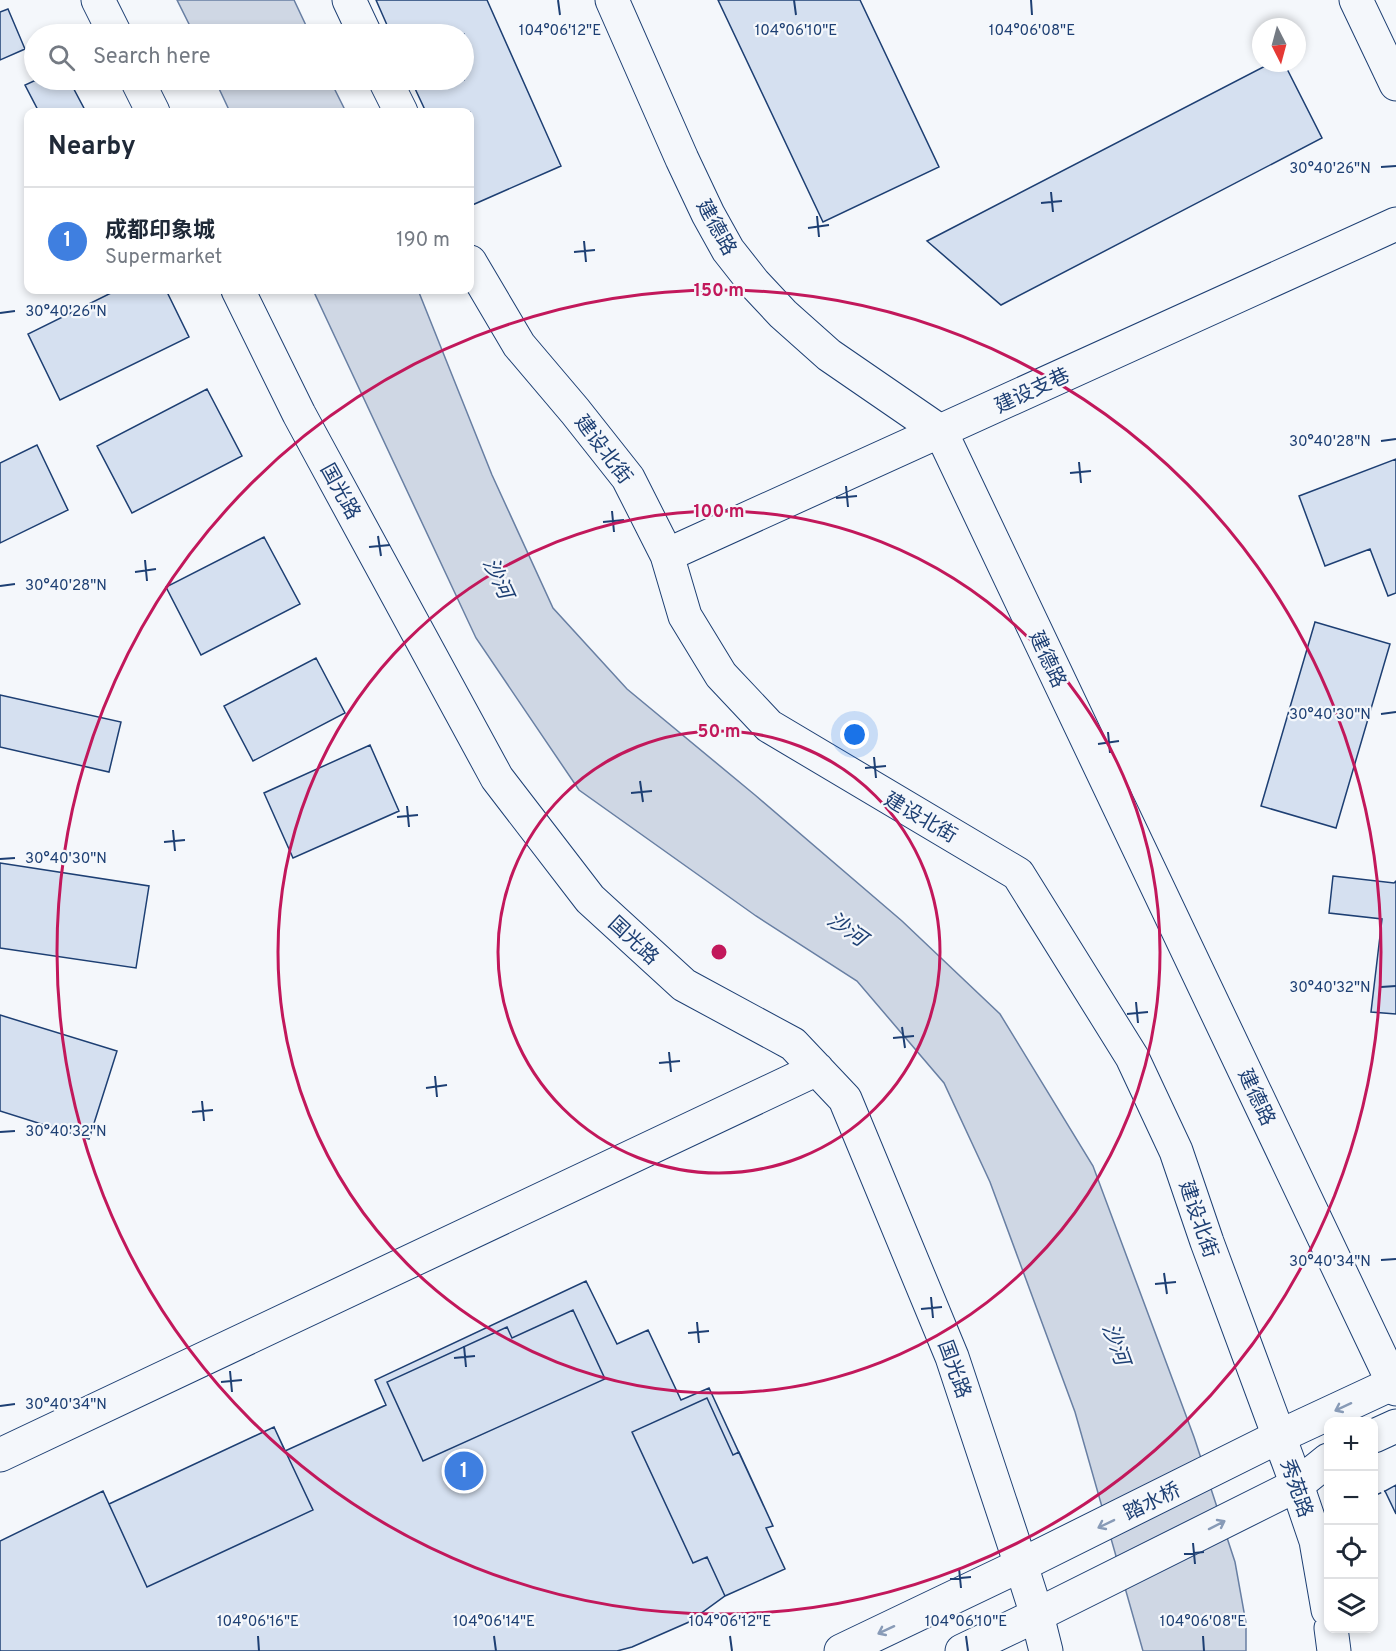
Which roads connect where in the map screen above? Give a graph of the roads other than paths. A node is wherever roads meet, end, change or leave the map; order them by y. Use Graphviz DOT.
graph roads {
  1 [pos="98,0"];
  2 [pos="349,0"];
  3 [pos="612,0"];
  4 [pos="1356,0"];
  5 [pos="110,24"];
  6 [pos="360,24"];
  7 [pos="1396,84"];
  8 [pos="142,90"];
  9 [pos="391,90"];
  10 [pos="151,108"];
  11 [pos="399,108"];
  12 [pos="1396,224"];
  13 [pos="474,269"];
  14 [pos="240,294"];
  15 [pos="940,432"];
  16 [pos="667,555"];
  17 [pos="817,1069"];
  18 [pos="1395,1385"];
  19 [pos="1396,1426"];
  20 [pos="1378,1434"];
  21 [pos="1280,1436"];
  22 [pos="0,1455"];
  23 [pos="1324,1464"];
  24 [pos="1297,1485"];
  25 [pos="1021,1565"];
  26 [pos="1324,1583"];
  27 [pos="1037,1615"];
  28 [pos="1332,1633"];
  29 [pos="841,1651"];
  30 [pos="962,1651"];
  31 [pos="1046,1651"];
  32 [pos="1334,1651"];
  1 -- 5 [label="street"];
  2 -- 6 [label="street"];
  3 -- 15 [label="street, 建德路"];
  4 -- 7 [label="street"];
  8 -- 10 [label="street"];
  9 -- 11 [label="street"];
  12 -- 15 [label="street, 建设支巷"];
  13 -- 16 [label="street, 建设北街"];
  14 -- 17 [label="street, 国光路"];
  15 -- 16 [label="street, 建设支巷"];
  15 -- 18 [label="street, 建德路"];
  16 -- 21 [label="street, 建设北街"];
  17 -- 22 [label="street"];
  17 -- 25 [label="street, 国光路"];
  18 -- 21 [label="street, 踏水桥, one-way"];
  19 -- 20 [label="street"];
  21 -- 24 [label="street, 秀苑路"];
  21 -- 25 [label="street, 踏水桥, one-way"];
  23 -- 24 [label="street"];
  24 -- 26 [label="street, 秀苑路"];
  27 -- 24 [label="street, one-way"];
  25 -- 27 [label="street, 国光路"];
  25 -- 29 [label="street, 踏水桥, one-way"];
  27 -- 30 [label="street"];
  27 -- 31 [label="street, 国光路"];
  28 -- 32 [label="street"];
}
